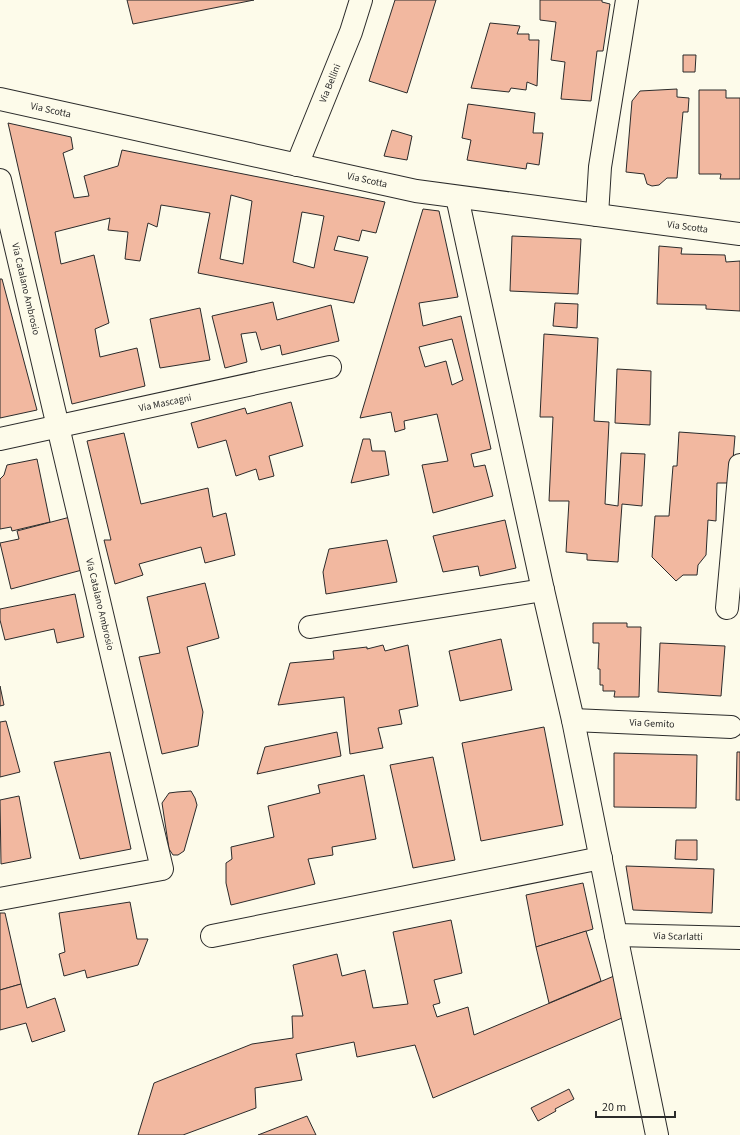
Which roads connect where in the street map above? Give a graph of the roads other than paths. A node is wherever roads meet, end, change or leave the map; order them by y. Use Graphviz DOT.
graph roads {
  1 [pos="361,0"];
  2 [pos="627,0"];
  3 [pos="0,99"];
  4 [pos="297,165"];
  5 [pos="0,180"];
  6 [pos="457,197"];
  7 [pos="597,215"];
  8 [pos="740,234"];
  9 [pos="330,367"];
  10 [pos="58,426"];
  11 [pos="0,439"];
  12 [pos="740,465"];
  13 [pos="543,590"];
  14 [pos="727,608"];
  15 [pos="310,627"];
  16 [pos="573,720"];
  17 [pos="732,727"];
  18 [pos="601,858"];
  19 [pos="0,899"];
  20 [pos="616,935"];
  21 [pos="212,936"];
  22 [pos="740,938"];
  23 [pos="657,1135"];
  1 -- 4 [label="street, Via Bellini"];
  2 -- 7 [label="street"];
  3 -- 4 [label="street, Via Scotta"];
  4 -- 6 [label="street, Via Scotta"];
  5 -- 10 [label="street, Via Catalano Ambrosio"];
  6 -- 7 [label="street, Via Scotta"];
  6 -- 13 [label="street"];
  7 -- 8 [label="street, Via Scotta"];
  9 -- 10 [label="street, Via Mascagni"];
  10 -- 11 [label="street, Via Mascagni"];
  10 -- 19 [label="street, Via Catalano Ambrosio"];
  12 -- 14 [label="street"];
  13 -- 15 [label="street"];
  13 -- 16 [label="street"];
  16 -- 17 [label="street, Via Gemito"];
  16 -- 18 [label="street"];
  18 -- 20 [label="street"];
  18 -- 21 [label="street"];
  20 -- 22 [label="street, Via Scarlatti"];
  20 -- 23 [label="street"];
}
